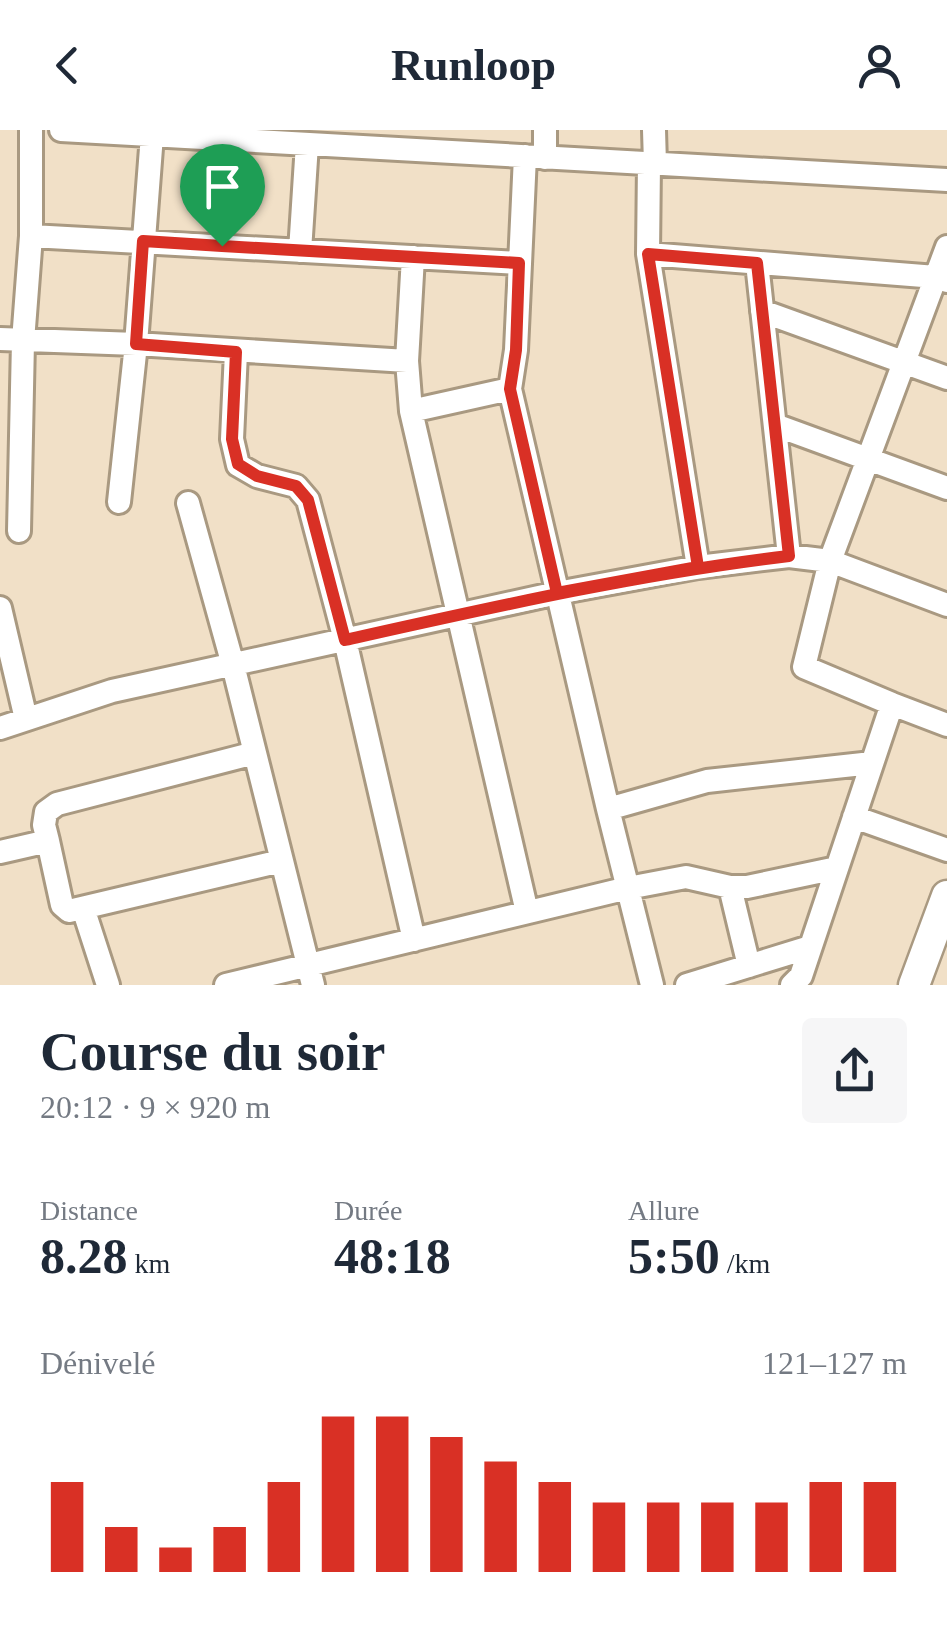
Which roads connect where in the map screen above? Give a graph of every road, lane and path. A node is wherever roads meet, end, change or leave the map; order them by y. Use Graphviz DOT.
graph roads {
  1 [pos="31,130"];
  2 [pos="61,130"];
  3 [pos="545,130"];
  4 [pos="654,130"];
  5 [pos="100,131"];
  6 [pos="208,134"];
  7 [pos="152,135"];
  8 [pos="312,139"];
  9 [pos="435,141"];
  10 [pos="535,157"];
  11 [pos="652,164"];
  12 [pos="947,180"];
  13 [pos="31,236"];
  14 [pos="143,241"];
  15 [pos="947,247"];
  16 [pos="300,251"];
  17 [pos="648,254"];
  18 [pos="413,258"];
  19 [pos="519,263"];
  20 [pos="757,263"];
  21 [pos="941,279"];
  22 [pos="762,311"];
  23 [pos="12,340"];
  24 [pos="136,344"];
  25 [pos="236,352"];
  26 [pos="407,361"];
  27 [pos="904,362"];
  28 [pos="947,378"];
  29 [pos="510,389"];
  30 [pos="410,410"];
  31 [pos="774,426"];
  32 [pos="868,460"];
  33 [pos="947,488"];
  34 [pos="119,502"];
  35 [pos="188,503"];
  36 [pos="19,531"];
  37 [pos="789,556"];
  38 [pos="830,561"];
  39 [pos="698,567"];
  40 [pos="557,593"];
  41 [pos="947,605"];
  42 [pos="0,608"];
  43 [pos="458,615"];
  44 [pos="345,640"];
  45 [pos="234,664"];
  46 [pos="892,704"];
  47 [pos="26,719"];
  48 [pos="947,724"];
  49 [pos="0,728"];
  50 [pos="255,752"];
  51 [pos="872,762"];
  52 [pos="608,809"];
  53 [pos="854,817"];
  54 [pos="48,841"];
  55 [pos="947,850"];
  56 [pos="0,852"];
  57 [pos="281,860"];
  58 [pos="837,868"];
  59 [pos="730,887"];
  60 [pos="628,888"];
  61 [pos="947,896"];
  62 [pos="83,908"];
  63 [pos="528,912"];
  64 [pos="414,940"];
  65 [pos="810,947"];
  66 [pos="749,966"];
  67 [pos="310,975"];
  68 [pos="108,985"];
  69 [pos="226,985"];
  70 [pos="652,985"];
  71 [pos="686,985"];
  72 [pos="792,985"];
  73 [pos="914,985"];
  1 -- 13 [label="street"];
  2 -- 5 [label="street"];
  3 -- 10 [label="street"];
  4 -- 11 [label="street"];
  5 -- 7 [label="street"];
  6 -- 7 [label="street"];
  6 -- 8 [label="street"];
  7 -- 14 [label="street"];
  8 -- 9 [label="street"];
  8 -- 16 [label="street"];
  9 -- 10 [label="street"];
  10 -- 11 [label="street"];
  10 -- 19 [label="street"];
  11 -- 12 [label="street"];
  11 -- 17 [label="street"];
  13 -- 14 [label="street"];
  13 -- 23 [label="street"];
  14 -- 16 [label="street"];
  14 -- 24 [label="street"];
  15 -- 21 [label="street"];
  16 -- 18 [label="street"];
  17 -- 20 [label="street"];
  17 -- 39 [label="street"];
  18 -- 19 [label="street"];
  18 -- 26 [label="street"];
  19 -- 29 [label="street"];
  20 -- 21 [label="street"];
  20 -- 22 [label="street"];
  21 -- 27 [label="street"];
  22 -- 27 [label="street"];
  22 -- 31 [label="street"];
  23 -- 24 [label="street"];
  23 -- 36 [label="street"];
  24 -- 25 [label="street"];
  24 -- 34 [label="street"];
  25 -- 26 [label="street"];
  25 -- 44 [label="street"];
  26 -- 30 [label="street"];
  27 -- 28 [label="street"];
  27 -- 32 [label="street"];
  29 -- 30 [label="street"];
  29 -- 40 [label="street"];
  30 -- 43 [label="street"];
  31 -- 32 [label="street"];
  31 -- 37 [label="street"];
  32 -- 33 [label="street"];
  32 -- 38 [label="street"];
  35 -- 45 [label="street"];
  37 -- 38 [label="street"];
  37 -- 39 [label="street"];
  38 -- 41 [label="street"];
  38 -- 46 [label="street"];
  39 -- 40 [label="street"];
  40 -- 43 [label="street"];
  40 -- 52 [label="street"];
  42 -- 47 [label="street"];
  43 -- 44 [label="street"];
  43 -- 63 [label="street"];
  44 -- 45 [label="street"];
  44 -- 64 [label="street"];
  45 -- 47 [label="street"];
  45 -- 50 [label="street"];
  46 -- 48 [label="street"];
  46 -- 51 [label="street"];
  47 -- 49 [label="street"];
  50 -- 54 [label="street"];
  50 -- 57 [label="street"];
  51 -- 52 [label="street"];
  51 -- 53 [label="street"];
  52 -- 60 [label="street"];
  53 -- 55 [label="street"];
  53 -- 58 [label="street"];
  54 -- 56 [label="street"];
  54 -- 62 [label="street"];
  57 -- 62 [label="street"];
  57 -- 67 [label="street"];
  58 -- 59 [label="street"];
  58 -- 65 [label="street"];
  59 -- 60 [label="street"];
  59 -- 66 [label="street"];
  60 -- 63 [label="street"];
  60 -- 70 [label="street"];
  61 -- 73 [label="main road"];
  62 -- 68 [label="street"];
  63 -- 64 [label="street"];
  64 -- 67 [label="street"];
  65 -- 66 [label="street"];
  65 -- 72 [label="street"];
  66 -- 71 [label="street"];
  67 -- 69 [label="street"];
}
